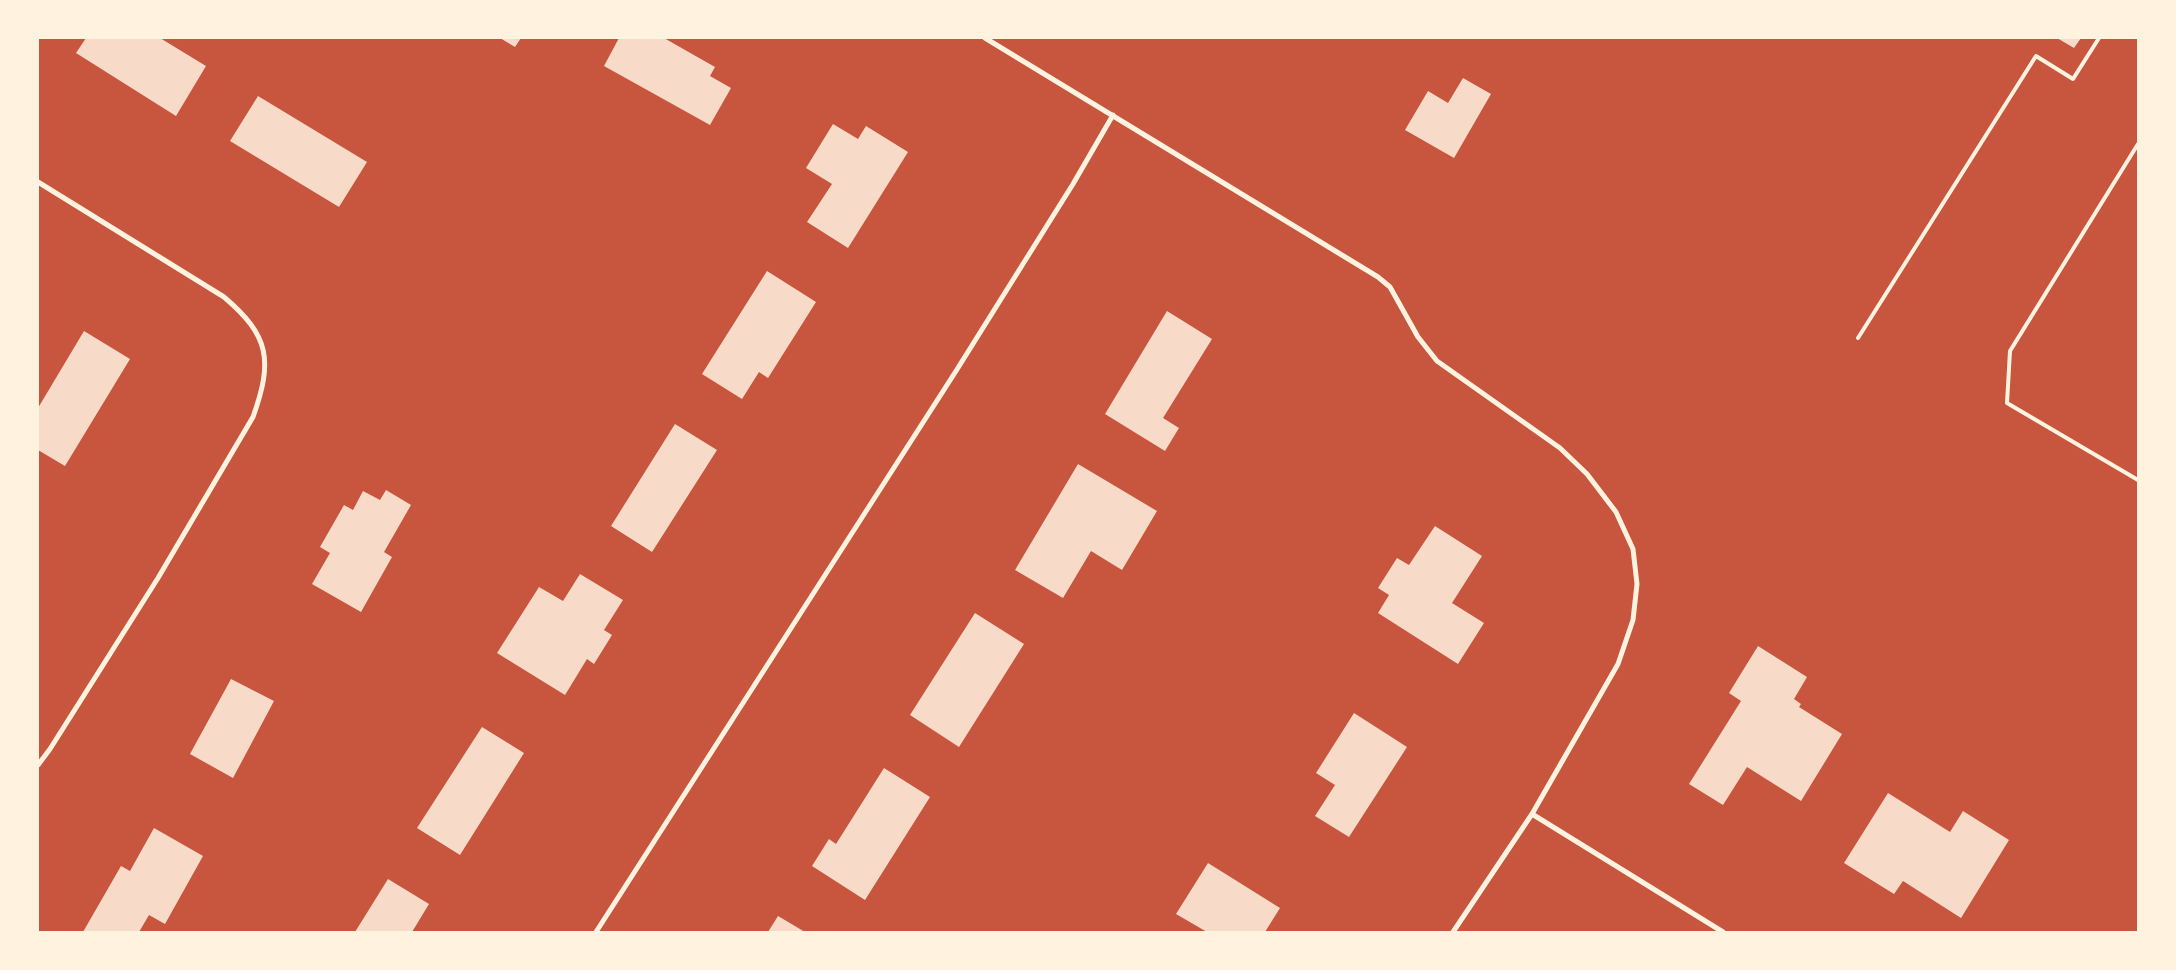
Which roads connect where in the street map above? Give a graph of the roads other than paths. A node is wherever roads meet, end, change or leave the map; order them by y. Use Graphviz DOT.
graph roads {
  1 [pos="985,38"];
  2 [pos="2099,38"];
  3 [pos="1114,115"];
  4 [pos="2138,144"];
  5 [pos="38,182"];
  6 [pos="1858,338"];
  7 [pos="2138,480"];
  8 [pos="38,765"];
  9 [pos="1532,814"];
  10 [pos="596,932"];
  11 [pos="1453,932"];
  12 [pos="1722,932"];
  1 -- 3 [label="street"];
  2 -- 6 [label="lane"];
  3 -- 9 [label="street"];
  3 -- 10 [label="street"];
  4 -- 7 [label="lane"];
  5 -- 8 [label="street"];
  9 -- 11 [label="street"];
  9 -- 12 [label="street"];
}
